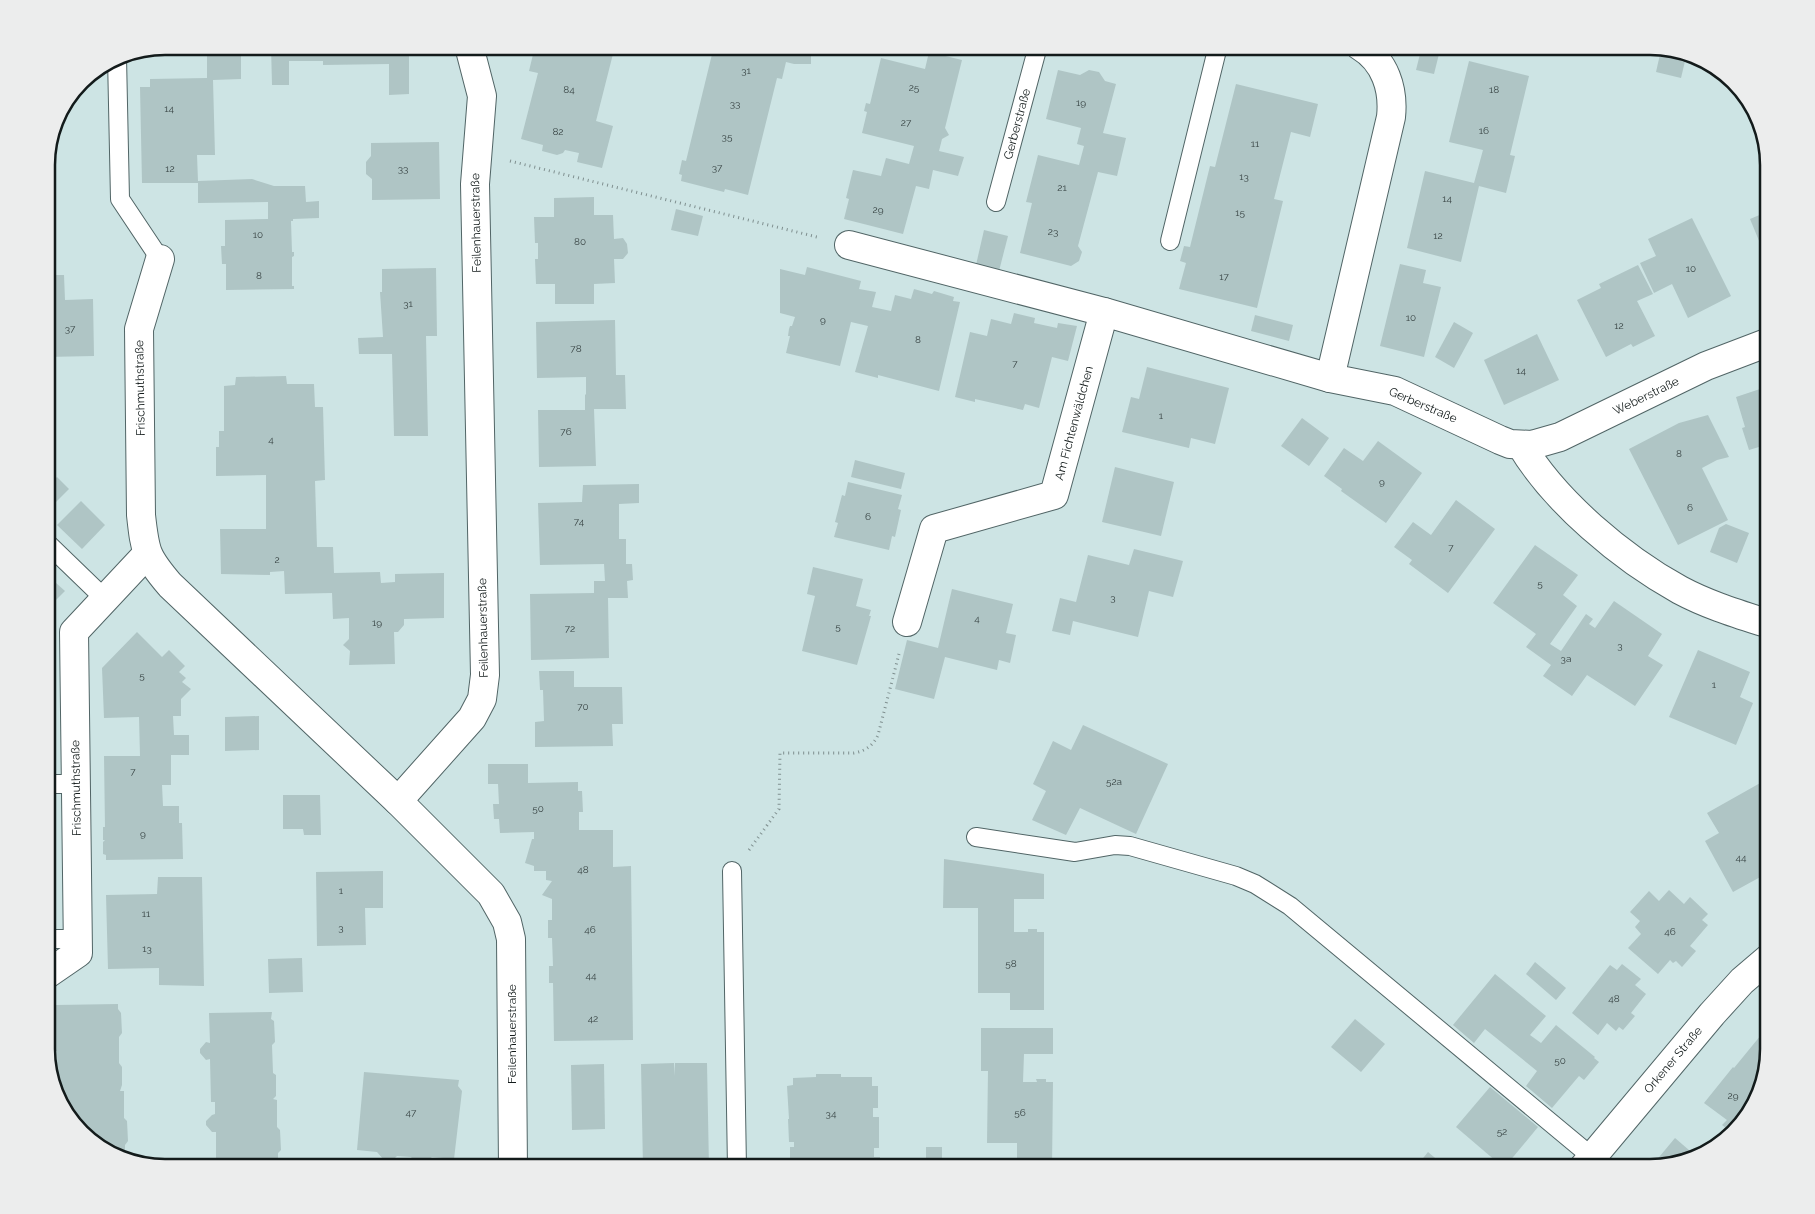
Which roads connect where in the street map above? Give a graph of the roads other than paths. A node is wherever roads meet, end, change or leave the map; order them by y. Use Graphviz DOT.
graph roads {
  1 [pos="472,55"];
  2 [pos="1036,55"];
  3 [pos="1216,55"];
  4 [pos="1372,55"];
  5 [pos="117,66"];
  6 [pos="996,202"];
  7 [pos="1170,241"];
  8 [pos="849,245"];
  9 [pos="160,259"];
  10 [pos="1104,312"];
  11 [pos="1760,345"];
  12 [pos="1330,378"];
  13 [pos="1521,445"];
  14 [pos="55,551"];
  15 [pos="147,554"];
  16 [pos="105,599"];
  17 [pos="1760,621"];
  18 [pos="907,622"];
  19 [pos="55,784"];
  20 [pos="76,784"];
  21 [pos="398,801"];
  22 [pos="976,837"];
  23 [pos="732,872"];
  24 [pos="55,938"];
  25 [pos="78,939"];
  26 [pos="1760,966"];
  27 [pos="55,969"];
  28 [pos="513,1159"];
  29 [pos="737,1159"];
  30 [pos="1585,1159"];
  31 [pos="1591,1159"];
  1 -- 21 [label="street, Feilenhauerstraße"];
  2 -- 6 [label="lane, Gerberstraße"];
  3 -- 7 [label="lane"];
  4 -- 12 [label="street"];
  5 -- 9 [label="lane, Frischmuthstraße"];
  8 -- 10 [label="street"];
  9 -- 15 [label="street, Frischmuthstraße"];
  10 -- 12 [label="street"];
  10 -- 18 [label="street, Am Fichtenwäldchen"];
  11 -- 13 [label="street, Weberstraße"];
  12 -- 13 [label="street, Gerberstraße"];
  13 -- 17 [label="street"];
  14 -- 16 [label="lane"];
  15 -- 16 [label="street, Frischmuthstraße"];
  15 -- 21 [label="street, Frischmuthstraße"];
  16 -- 20 [label="street, Frischmuthstraße"];
  19 -- 20 [label="lane"];
  20 -- 25 [label="street, Frischmuthstraße"];
  21 -- 28 [label="street, Feilenhauerstraße"];
  22 -- 30 [label="lane"];
  23 -- 29 [label="lane"];
  24 -- 25 [label="lane"];
  25 -- 27 [label="street, Frischmuthstraße"];
  26 -- 31 [label="street, Orkener Straße"];
}
